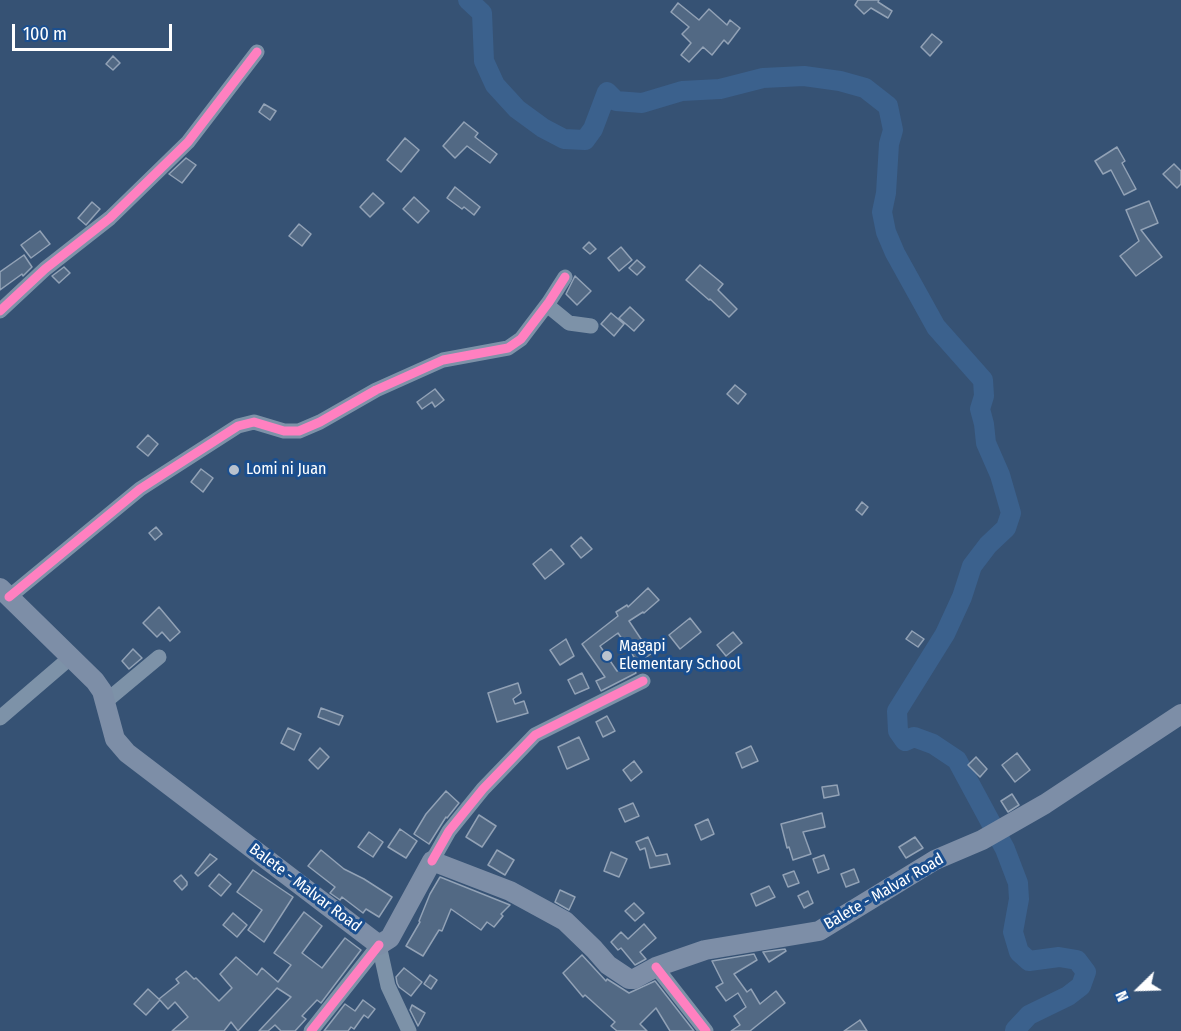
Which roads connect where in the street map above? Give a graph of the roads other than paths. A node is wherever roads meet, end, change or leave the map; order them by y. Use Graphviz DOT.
graph roads {
  1 [pos="257,52"];
  2 [pos="565,277"];
  3 [pos="547,305"];
  4 [pos="0,311"];
  5 [pos="591,326"];
  6 [pos="4,592"];
  7 [pos="70,657"];
  8 [pos="159,657"];
  9 [pos="642,681"];
  10 [pos="105,702"];
  11 [pos="1181,714"];
  12 [pos="0,718"];
  13 [pos="432,861"];
  14 [pos="379,945"];
  15 [pos="656,967"];
  16 [pos="311,1031"];
  17 [pos="409,1031"];
  18 [pos="706,1031"];
  1 -- 4 [label="street"];
  2 -- 3 [label="street"];
  3 -- 5 [label="street"];
  3 -- 6 [label="street"];
  6 -- 7 [label="main road, Balete - Malvar Road"];
  7 -- 10 [label="main road, Balete - Malvar Road"];
  7 -- 12 [label="street"];
  8 -- 10 [label="street"];
  9 -- 13 [label="street"];
  10 -- 14 [label="main road, Balete - Malvar Road"];
  11 -- 15 [label="main road, Balete - Malvar Road"];
  13 -- 14 [label="main road"];
  13 -- 15 [label="main road, Balete - Malvar Road"];
  14 -- 16 [label="street"];
  14 -- 17 [label="street"];
  15 -- 18 [label="street"];
}
